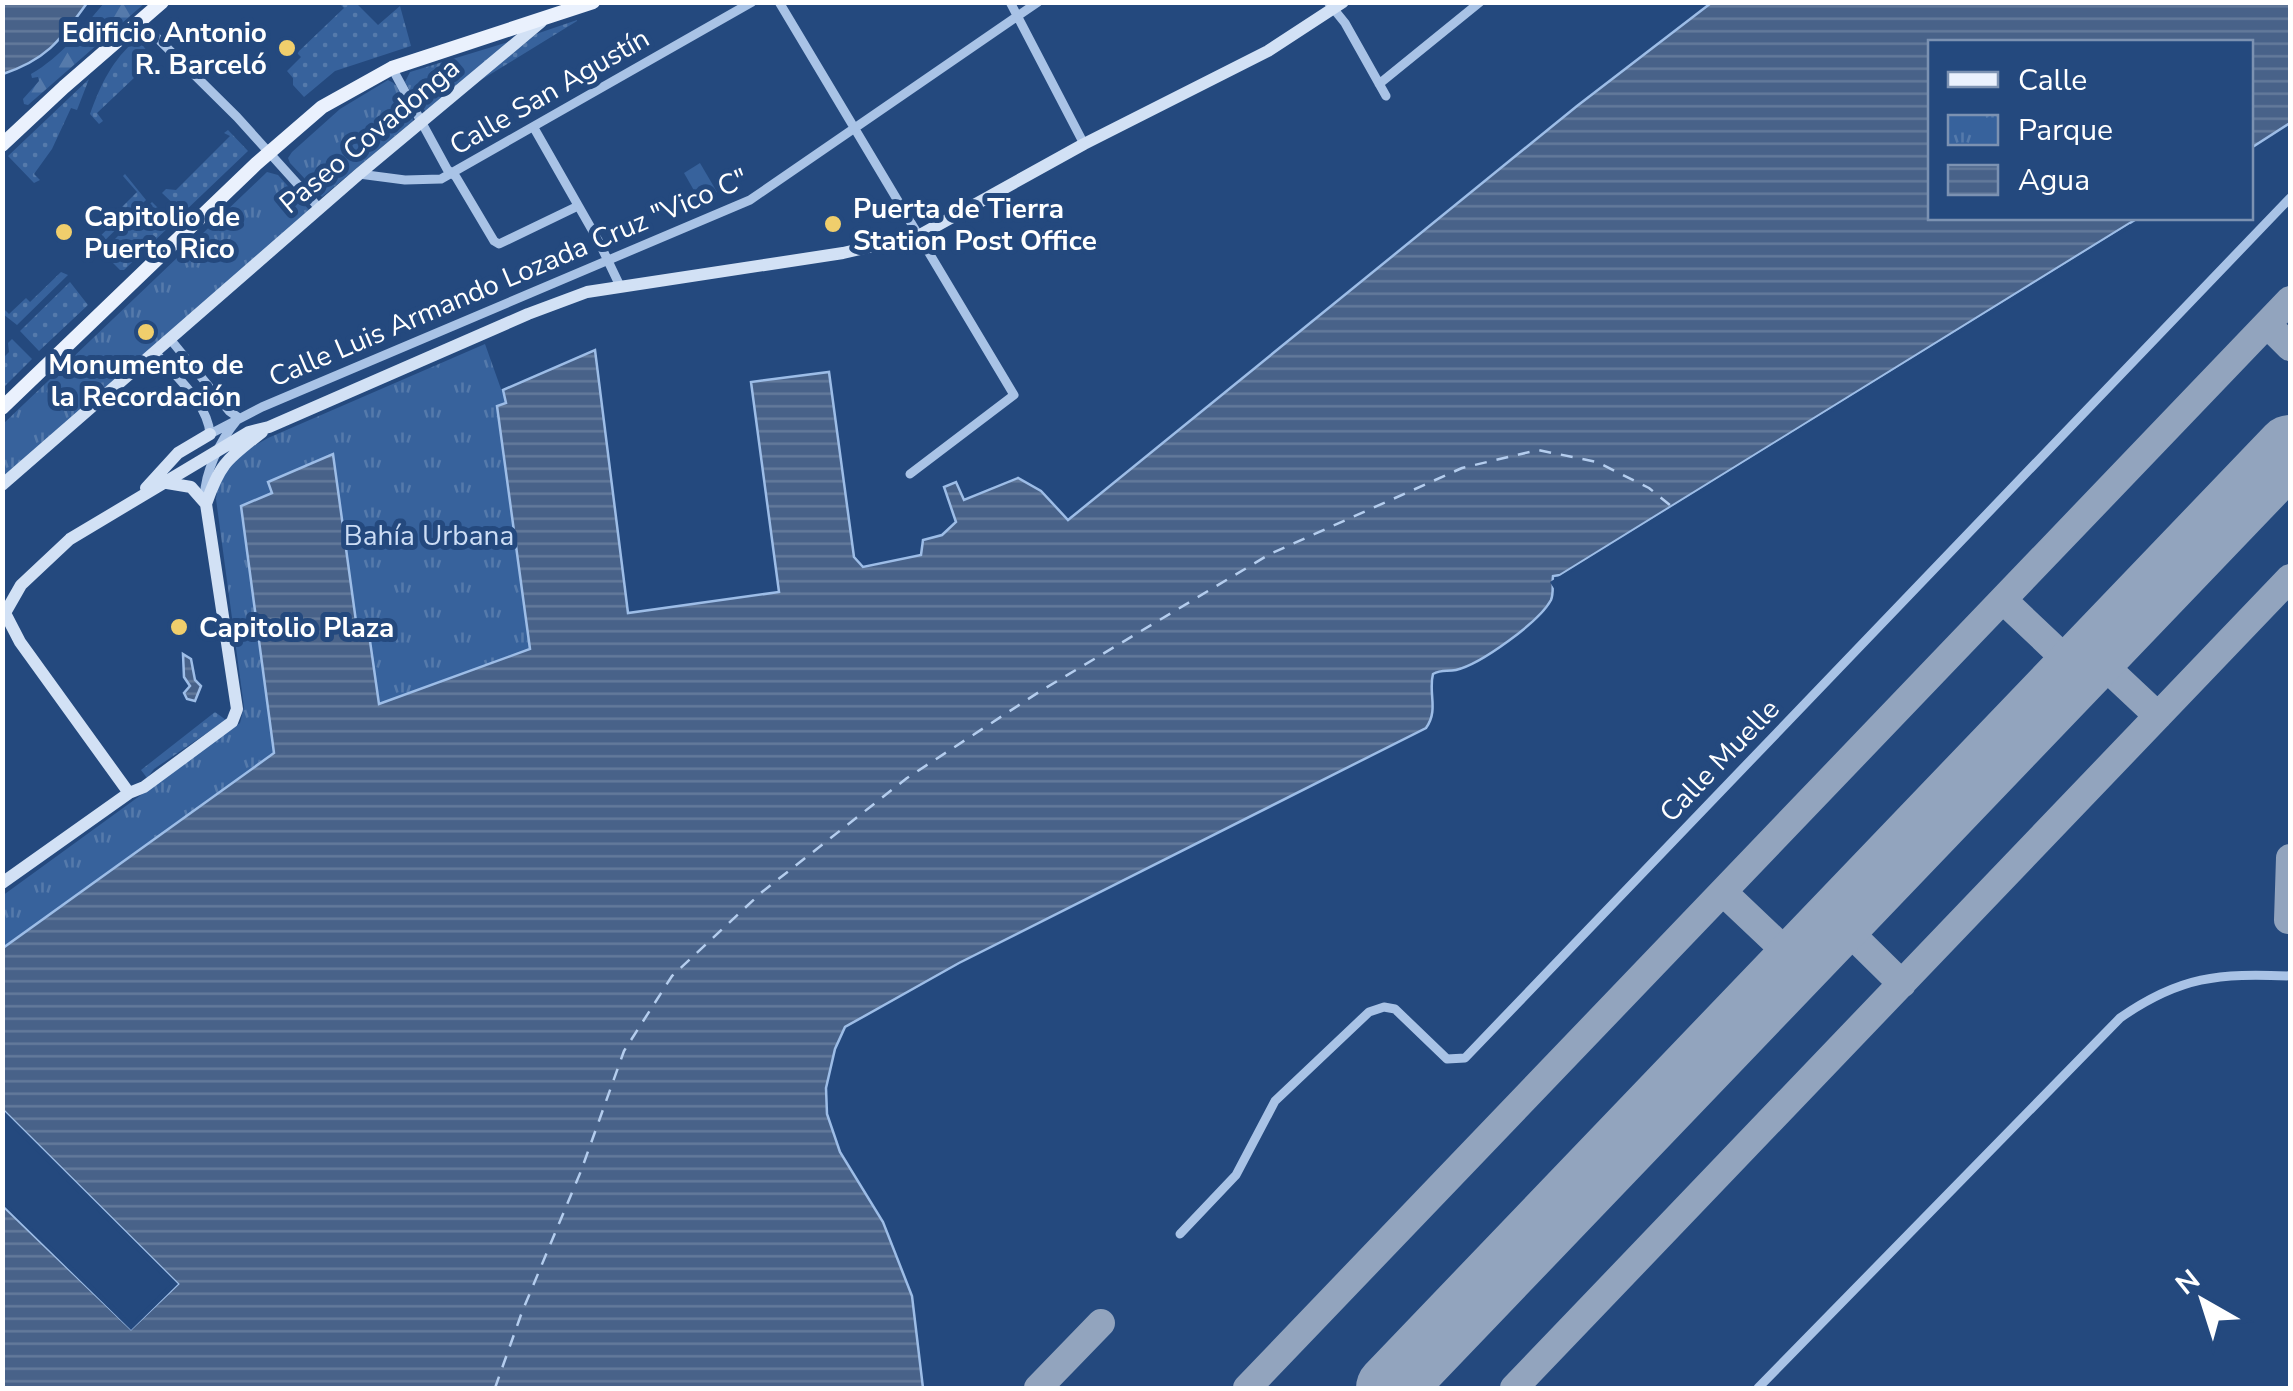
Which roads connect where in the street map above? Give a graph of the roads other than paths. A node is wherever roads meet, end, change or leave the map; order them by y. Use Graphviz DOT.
graph roads {
  1 [pos="162,2"];
  2 [pos="752,2"];
  3 [pos="779,2"];
  4 [pos="1010,2"];
  5 [pos="1038,2"];
  6 [pos="1480,2"];
  7 [pos="584,4"];
  8 [pos="1335,5"];
  9 [pos="1017,17"];
  10 [pos="543,20"];
  11 [pos="140,21"];
  12 [pos="392,68"];
  13 [pos="1379,84"];
  14 [pos="1386,96"];
  15 [pos="421,122"];
  16 [pos="534,128"];
  17 [pos="857,128"];
  18 [pos="1084,144"];
  19 [pos="2,146"];
  20 [pos="269,152"];
  21 [pos="452,172"];
  22 [pos="359,174"];
  23 [pos="2290,198"];
  24 [pos="578,206"];
  25 [pos="320,209"];
  26 [pos="920,235"];
  27 [pos="608,258"];
  28 [pos="620,286"];
  29 [pos="170,339"];
  30 [pos="155,352"];
  31 [pos="2,408"];
  32 [pos="239,418"];
  33 [pos="268,427"];
  34 [pos="210,434"];
  35 [pos="220,447"];
  36 [pos="910,474"];
  37 [pos="164,483"];
  38 [pos="2,485"];
  39 [pos="134,501"];
  40 [pos="206,504"];
  41 [pos="129,793"];
  42 [pos="2,883"];
  43 [pos="2290,976"];
  44 [pos="1180,1234"];
  45 [pos="1758,1388"];
  1 -- 11 [label="main road"];
  2 -- 16 [label="street, Calle San Agustín"];
  3 -- 17 [label="street"];
  4 -- 9 [label="street"];
  5 -- 9 [label="street, Calle Luis Armando Lozada Cruz \"Vico C\""];
  6 -- 13 [label="street"];
  7 -- 10 [label="main road"];
  8 -- 13 [label="street"];
  8 -- 18 [label="main road"];
  9 -- 17 [label="street, Calle Luis Armando Lozada Cruz \"Vico C\""];
  9 -- 18 [label="street"];
  10 -- 12 [label="main road"];
  10 -- 15 [label="main road, Paseo Covadonga"];
  11 -- 19 [label="main road"];
  11 -- 20 [label="street"];
  12 -- 15 [label="street"];
  12 -- 20 [label="main road"];
  13 -- 14 [label="street"];
  15 -- 21 [label="street"];
  15 -- 22 [label="main road, Paseo Covadonga"];
  16 -- 21 [label="street, Calle San Agustín"];
  16 -- 24 [label="street"];
  17 -- 26 [label="street"];
  17 -- 27 [label="street, Calle Luis Armando Lozada Cruz \"Vico C\""];
  18 -- 26 [label="main road"];
  20 -- 25 [label="street"];
  20 -- 31 [label="main road"];
  21 -- 22 [label="street, Calle San Agustín"];
  21 -- 24 [label="street"];
  22 -- 25 [label="main road, Paseo Covadonga"];
  23 -- 44 [label="street, Calle Muelle"];
  24 -- 27 [label="street"];
  25 -- 29 [label="main road, Paseo Covadonga"];
  26 -- 28 [label="main road"];
  26 -- 36 [label="street"];
  27 -- 28 [label="street"];
  27 -- 32 [label="street, Calle Luis Armando Lozada Cruz \"Vico C\""];
  28 -- 33 [label="main road"];
  29 -- 30 [label="main road, Paseo Covadonga"];
  29 -- 32 [label="street"];
  30 -- 34 [label="street"];
  30 -- 38 [label="main road, Paseo Covadonga"];
  32 -- 34 [label="street, Calle Luis Armando Lozada Cruz \"Vico C\""];
  32 -- 35 [label="street"];
  33 -- 35 [label="main road"];
  33 -- 40 [label="main road"];
  34 -- 39 [label="main road"];
  35 -- 37 [label="main road"];
  35 -- 40 [label="street"];
  37 -- 39 [label="main road"];
  37 -- 40 [label="main road"];
  39 -- 41 [label="main road"];
  40 -- 41 [label="main road"];
  41 -- 42 [label="main road"];
  43 -- 45 [label="street"];
}
